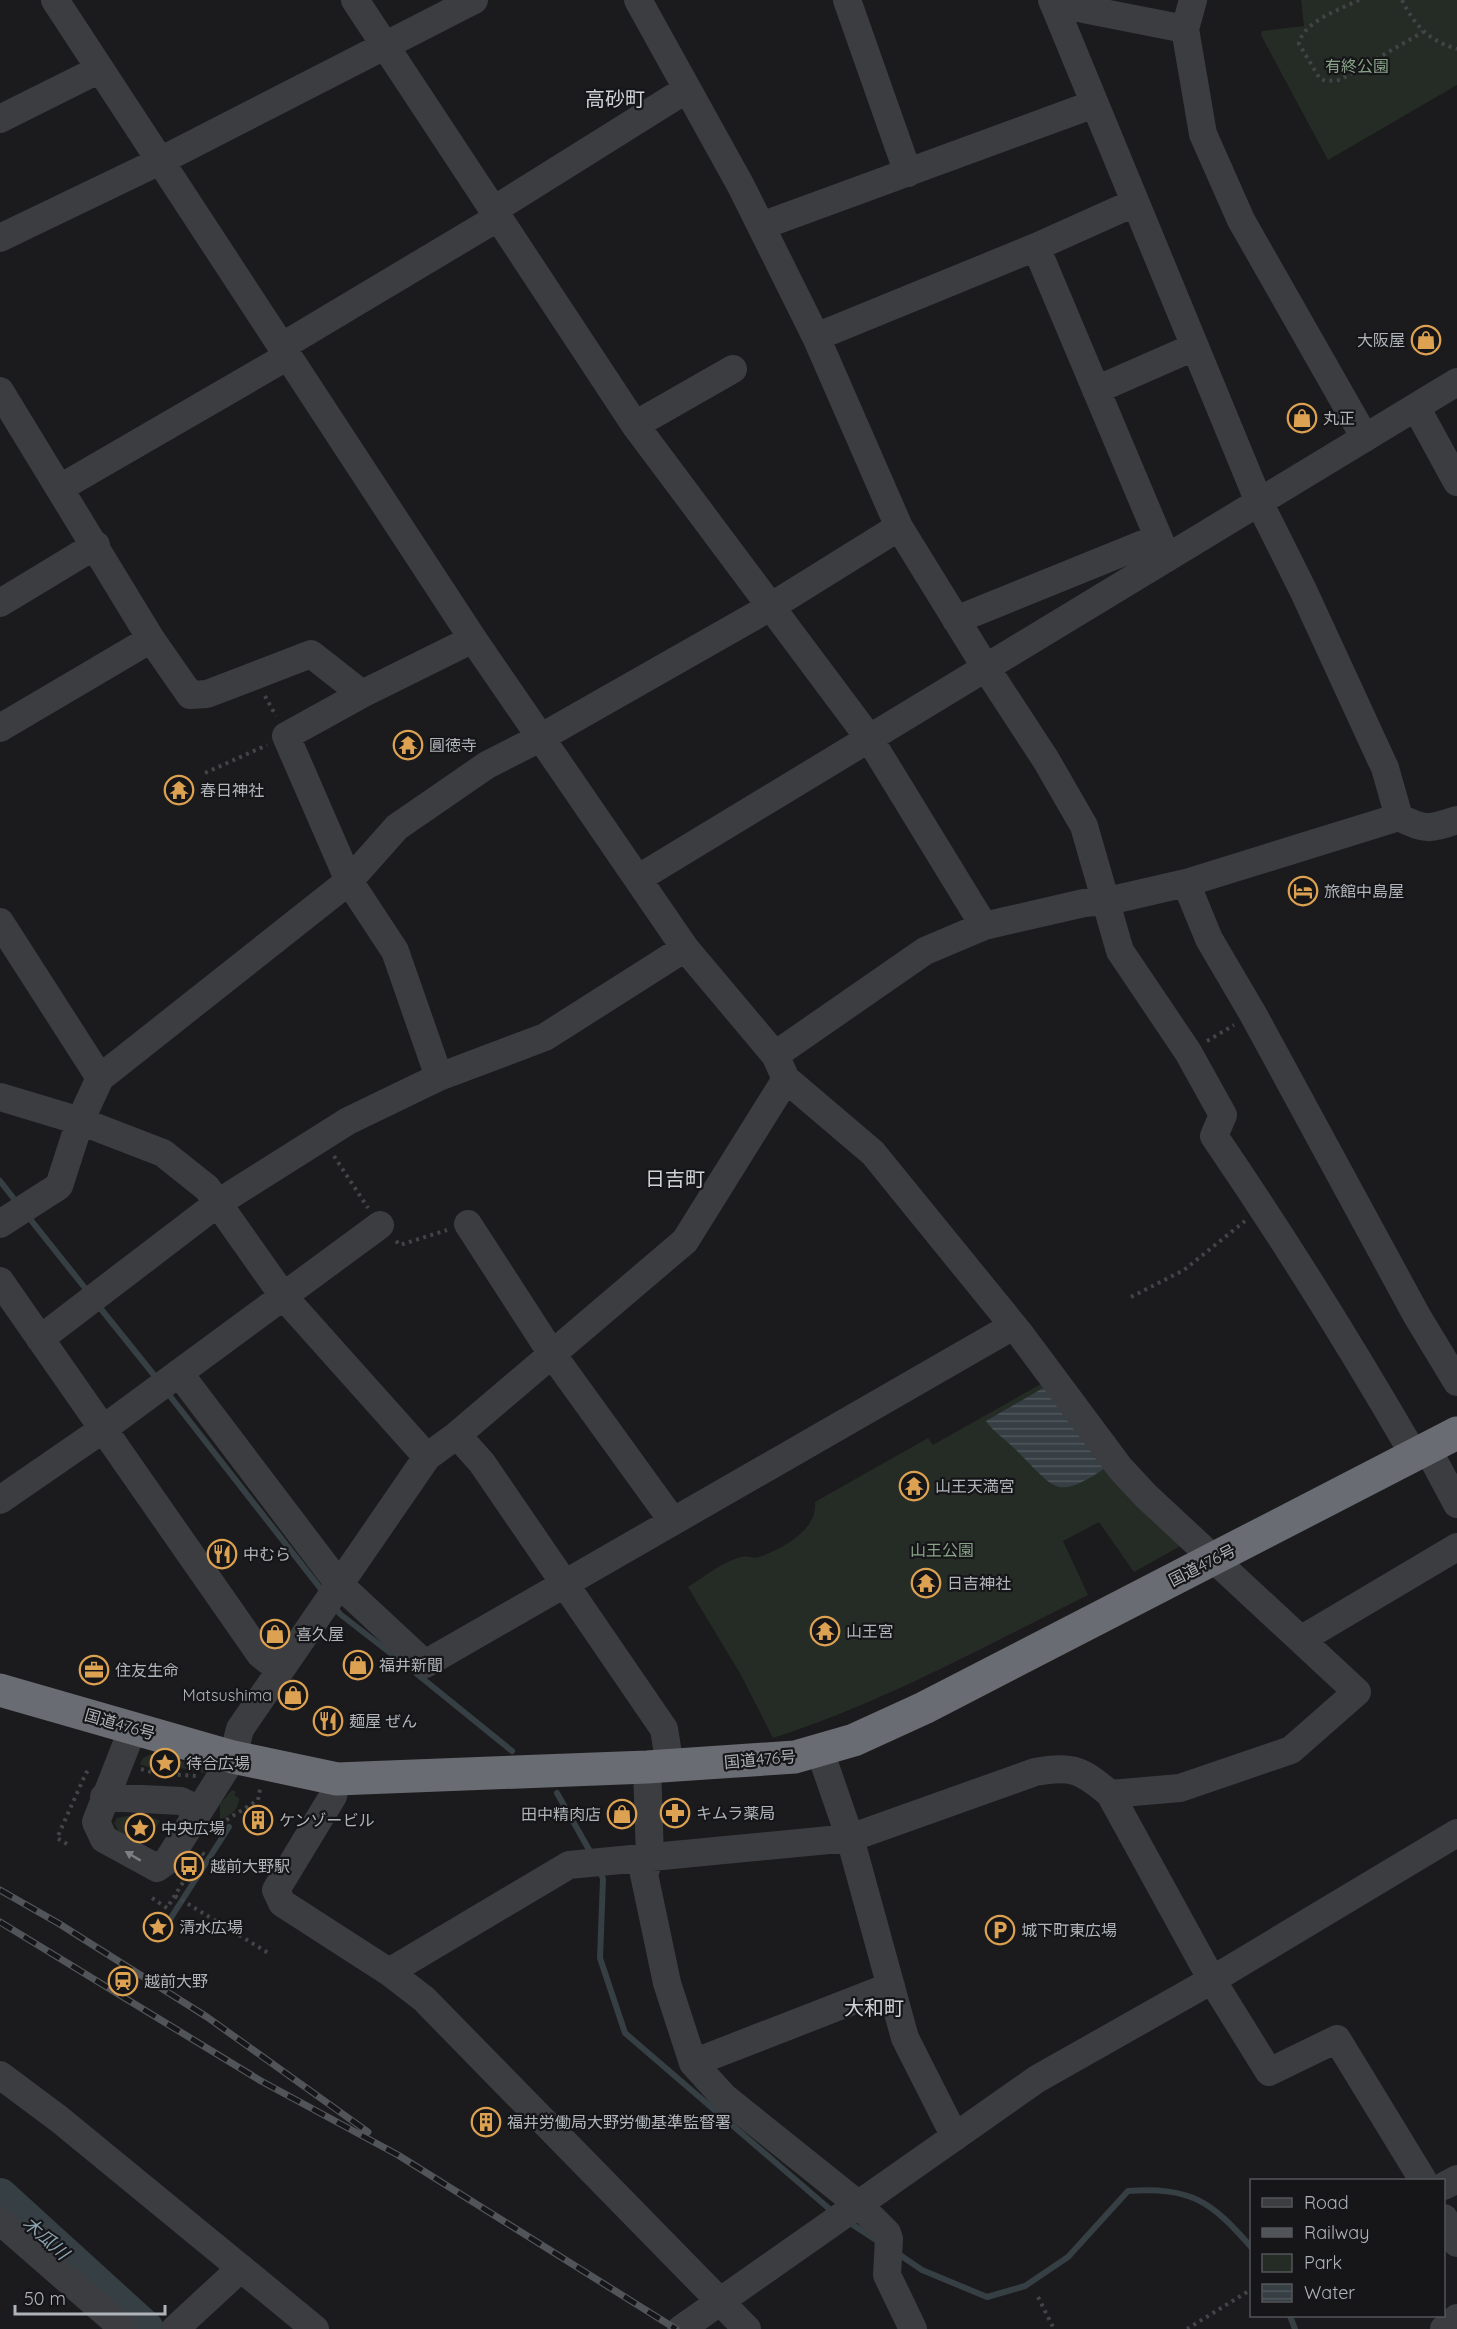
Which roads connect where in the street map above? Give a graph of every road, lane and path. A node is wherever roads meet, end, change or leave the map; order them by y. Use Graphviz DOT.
graph roads {
  1 [pos="55,0"];
  2 [pos="355,0"];
  3 [pos="474,0"];
  4 [pos="638,0"];
  5 [pos="847,0"];
  6 [pos="1194,0"];
  7 [pos="1359,0"];
  8 [pos="1401,0"];
  9 [pos="1052,2"];
  10 [pos="1185,28"];
  11 [pos="1423,32"];
  12 [pos="383,46"];
  13 [pos="1457,49"];
  14 [pos="100,69"];
  15 [pos="687,89"];
  16 [pos="1094,104"];
  17 [pos="0,119"];
  18 [pos="160,161"];
  19 [pos="908,172"];
  20 [pos="1134,203"];
  21 [pos="495,215"];
  22 [pos="761,226"];
  23 [pos="0,238"];
  24 [pos="1036,247"];
  25 [pos="816,336"];
  26 [pos="1194,347"];
  27 [pos="285,351"];
  28 [pos="733,369"];
  29 [pos="1457,382"];
  30 [pos="1096,390"];
  31 [pos="0,391"];
  32 [pos="1416,407"];
  33 [pos="635,425"];
  34 [pos="1365,438"];
  35 [pos="1457,482"];
  36 [pos="60,488"];
  37 [pos="1259,502"];
  38 [pos="899,527"];
  39 [pos="96,545"];
  40 [pos="1162,548"];
  41 [pos="0,603"];
  42 [pos="772,606"];
  43 [pos="956,620"];
  44 [pos="151,639"];
  45 [pos="473,639"];
  46 [pos="986,668"];
  47 [pos="255,676"];
  48 [pos="362,694"];
  49 [pos="0,728"];
  50 [pos="286,736"];
  51 [pos="540,738"];
  52 [pos="869,738"];
  53 [pos="205,773"];
  54 [pos="1399,817"];
  55 [pos="1457,820"];
  56 [pos="639,878"];
  57 [pos="349,880"];
  58 [pos="1186,883"];
  59 [pos="1108,901"];
  60 [pos="0,922"];
  61 [pos="984,926"];
  62 [pos="685,948"];
  63 [pos="1253,1014"];
  64 [pos="1188,1052"];
  65 [pos="780,1067"];
  66 [pos="440,1077"];
  67 [pos="100,1078"];
  68 [pos="0,1097"];
  69 [pos="80,1121"];
  70 [pos="218,1203"];
  71 [pos="1262,1206"];
  72 [pos="0,1224"];
  73 [pos="468,1224"];
  74 [pos="380,1226"];
  75 [pos="0,1281"];
  76 [pos="284,1297"];
  77 [pos="1131,1297"];
  78 [pos="1012,1326"];
  79 [pos="40,1339"];
  80 [pos="552,1354"];
  81 [pos="179,1373"];
  82 [pos="1457,1382"];
  83 [pos="103,1429"];
  84 [pos="1457,1433"];
  85 [pos="457,1435"];
  86 [pos="1421,1451"];
  87 [pos="427,1457"];
  88 [pos="0,1500"];
  89 [pos="1457,1504"];
  90 [pos="672,1520"];
  91 [pos="1457,1547"];
  92 [pos="1214,1558"];
  93 [pos="565,1585"];
  94 [pos="332,1595"];
  95 [pos="1302,1639"];
  96 [pos="280,1670"];
  97 [pos="0,1690"];
  98 [pos="133,1728"];
  99 [pos="820,1751"];
  100 [pos="233,1757"];
  101 [pos="93,1766"];
  102 [pos="658,1767"];
  103 [pos="138,1768"];
  104 [pos="202,1776"];
  105 [pos="337,1779"];
  106 [pos="260,1789"];
  107 [pos="1110,1794"];
  108 [pos="104,1797"];
  109 [pos="206,1822"];
  110 [pos="1457,1833"];
  111 [pos="850,1838"];
  112 [pos="67,1844"];
  113 [pos="208,1844"];
  114 [pos="202,1853"];
  115 [pos="650,1858"];
  116 [pos="196,1862"];
  117 [pos="212,1862"];
  118 [pos="191,1870"];
  119 [pos="177,1897"];
  120 [pos="152,1898"];
  121 [pos="270,1954"];
  122 [pos="389,1972"];
  123 [pos="1212,1980"];
  124 [pos="891,1986"];
  125 [pos="693,2063"];
  126 [pos="0,2075"];
  127 [pos="955,2137"];
  128 [pos="1422,2179"];
  129 [pos="845,2215"];
  130 [pos="0,2221"];
  131 [pos="1445,2222"];
  132 [pos="1457,2243"];
  133 [pos="240,2268"];
  134 [pos="1250,2290"];
  135 [pos="1038,2297"];
  136 [pos="720,2301"];
  137 [pos="1457,2318"];
  138 [pos="124,2329"];
  139 [pos="175,2329"];
  140 [pos="315,2329"];
  141 [pos="681,2329"];
  142 [pos="747,2329"];
  143 [pos="914,2329"];
  144 [pos="1054,2329"];
  145 [pos="1187,2329"];
  146 [pos="1444,2329"];
  1 -- 14 [label="street"];
  2 -- 12 [label="street"];
  3 -- 12 [label="street"];
  4 -- 15 [label="street"];
  5 -- 19 [label="street"];
  6 -- 10 [label="street"];
  7 -- 11 [label="path"];
  8 -- 11 [label="path"];
  9 -- 10 [label="street"];
  9 -- 16 [label="street"];
  10 -- 34 [label="street"];
  11 -- 13 [label="path"];
  12 -- 18 [label="street"];
  12 -- 21 [label="street"];
  14 -- 17 [label="street"];
  14 -- 18 [label="street"];
  15 -- 21 [label="street"];
  15 -- 22 [label="street"];
  16 -- 19 [label="street"];
  16 -- 20 [label="street"];
  18 -- 23 [label="street"];
  18 -- 27 [label="street"];
  19 -- 22 [label="street"];
  20 -- 24 [label="street"];
  20 -- 26 [label="street"];
  21 -- 27 [label="street"];
  21 -- 33 [label="street"];
  22 -- 25 [label="street"];
  24 -- 25 [label="street"];
  24 -- 30 [label="street"];
  25 -- 38 [label="street"];
  26 -- 30 [label="street"];
  26 -- 37 [label="street"];
  27 -- 36 [label="street"];
  27 -- 45 [label="street"];
  28 -- 33 [label="street"];
  29 -- 32 [label="street"];
  30 -- 40 [label="street"];
  31 -- 36 [label="street"];
  32 -- 34 [label="street"];
  32 -- 35 [label="street"];
  33 -- 42 [label="street"];
  34 -- 37 [label="street"];
  36 -- 39 [label="street"];
  37 -- 40 [label="street"];
  37 -- 54 [label="street"];
  38 -- 42 [label="street"];
  38 -- 43 [label="street"];
  39 -- 41 [label="street"];
  39 -- 44 [label="street"];
  40 -- 43 [label="street"];
  40 -- 46 [label="street"];
  42 -- 51 [label="street"];
  42 -- 52 [label="street"];
  43 -- 46 [label="street"];
  44 -- 47 [label="street"];
  44 -- 49 [label="street"];
  45 -- 48 [label="street"];
  45 -- 51 [label="street"];
  46 -- 52 [label="street"];
  46 -- 59 [label="street"];
  47 -- 48 [label="street"];
  47 -- 50 [label="path"];
  48 -- 50 [label="street"];
  50 -- 53 [label="path"];
  50 -- 57 [label="street"];
  51 -- 56 [label="street"];
  51 -- 57 [label="street"];
  52 -- 56 [label="street"];
  52 -- 61 [label="street"];
  54 -- 55 [label="street"];
  54 -- 58 [label="street"];
  56 -- 62 [label="street"];
  57 -- 66 [label="street"];
  57 -- 67 [label="street"];
  58 -- 59 [label="street"];
  58 -- 63 [label="street"];
  59 -- 61 [label="street"];
  59 -- 64 [label="street"];
  60 -- 67 [label="street"];
  61 -- 65 [label="street"];
  62 -- 65 [label="street"];
  62 -- 66 [label="street"];
  63 -- 64 [label="path"];
  63 -- 82 [label="street"];
  64 -- 71 [label="street"];
  65 -- 78 [label="street"];
  65 -- 80 [label="street"];
  66 -- 70 [label="street"];
  67 -- 69 [label="street"];
  68 -- 69 [label="street"];
  69 -- 70 [label="street"];
  69 -- 72 [label="street"];
  70 -- 76 [label="street"];
  70 -- 79 [label="street"];
  71 -- 77 [label="path"];
  71 -- 86 [label="street"];
  73 -- 80 [label="street"];
  74 -- 76 [label="street"];
  75 -- 79 [label="street"];
  76 -- 81 [label="street"];
  76 -- 87 [label="street"];
  78 -- 90 [label="street"];
  78 -- 92 [label="street"];
  79 -- 83 [label="street"];
  80 -- 85 [label="street"];
  80 -- 90 [label="street"];
  81 -- 83 [label="street"];
  81 -- 94 [label="street"];
  83 -- 88 [label="street"];
  83 -- 96 [label="street"];
  84 -- 86 [label="highway, 国道476号"];
  85 -- 87 [label="street"];
  85 -- 93 [label="street"];
  86 -- 89 [label="street"];
  86 -- 92 [label="highway, 国道476号"];
  87 -- 94 [label="street"];
  90 -- 93 [label="street"];
  91 -- 95 [label="street"];
  92 -- 95 [label="street"];
  92 -- 99 [label="highway, 国道476号"];
  93 -- 94 [label="street"];
  93 -- 102 [label="street"];
  94 -- 96 [label="street"];
  95 -- 107 [label="street"];
  96 -- 100 [label="street"];
  97 -- 98 [label="highway, 国道476号"];
  98 -- 100 [label="highway, 国道476号"];
  98 -- 108 [label="street"];
  99 -- 102 [label="highway, 国道476号"];
  99 -- 111 [label="street"];
  100 -- 105 [label="highway, 国道476号"];
  100 -- 109 [label="street"];
  101 -- 112 [label="path"];
  102 -- 105 [label="highway, 国道476号"];
  102 -- 115 [label="street"];
  103 -- 104 [label="path"];
  105 -- 122 [label="street"];
  106 -- 109 [label="path"];
  107 -- 111 [label="street"];
  107 -- 123 [label="street"];
  108 -- 109 [label="street"];
  109 -- 108 [label="street, one-way"];
  110 -- 123 [label="street"];
  111 -- 115 [label="street"];
  111 -- 124 [label="street"];
  113 -- 114 [label="path"];
  114 -- 116 [label="path"];
  114 -- 117 [label="path"];
  115 -- 122 [label="street"];
  115 -- 125 [label="street"];
  118 -- 119 [label="path"];
  119 -- 120 [label="path"];
  119 -- 121 [label="path"];
  122 -- 136 [label="street"];
  123 -- 127 [label="street"];
  123 -- 128 [label="street"];
  124 -- 125 [label="street"];
  124 -- 127 [label="street"];
  125 -- 129 [label="street"];
  126 -- 133 [label="street"];
  127 -- 129 [label="street"];
  129 -- 136 [label="street"];
  129 -- 143 [label="street"];
  130 -- 138 [label="street"];
  131 -- 132 [label="street"];
  133 -- 139 [label="street"];
  133 -- 140 [label="street"];
  134 -- 145 [label="path"];
  135 -- 144 [label="path"];
  136 -- 141 [label="street"];
  136 -- 142 [label="street"];
  137 -- 146 [label="street"];
}
